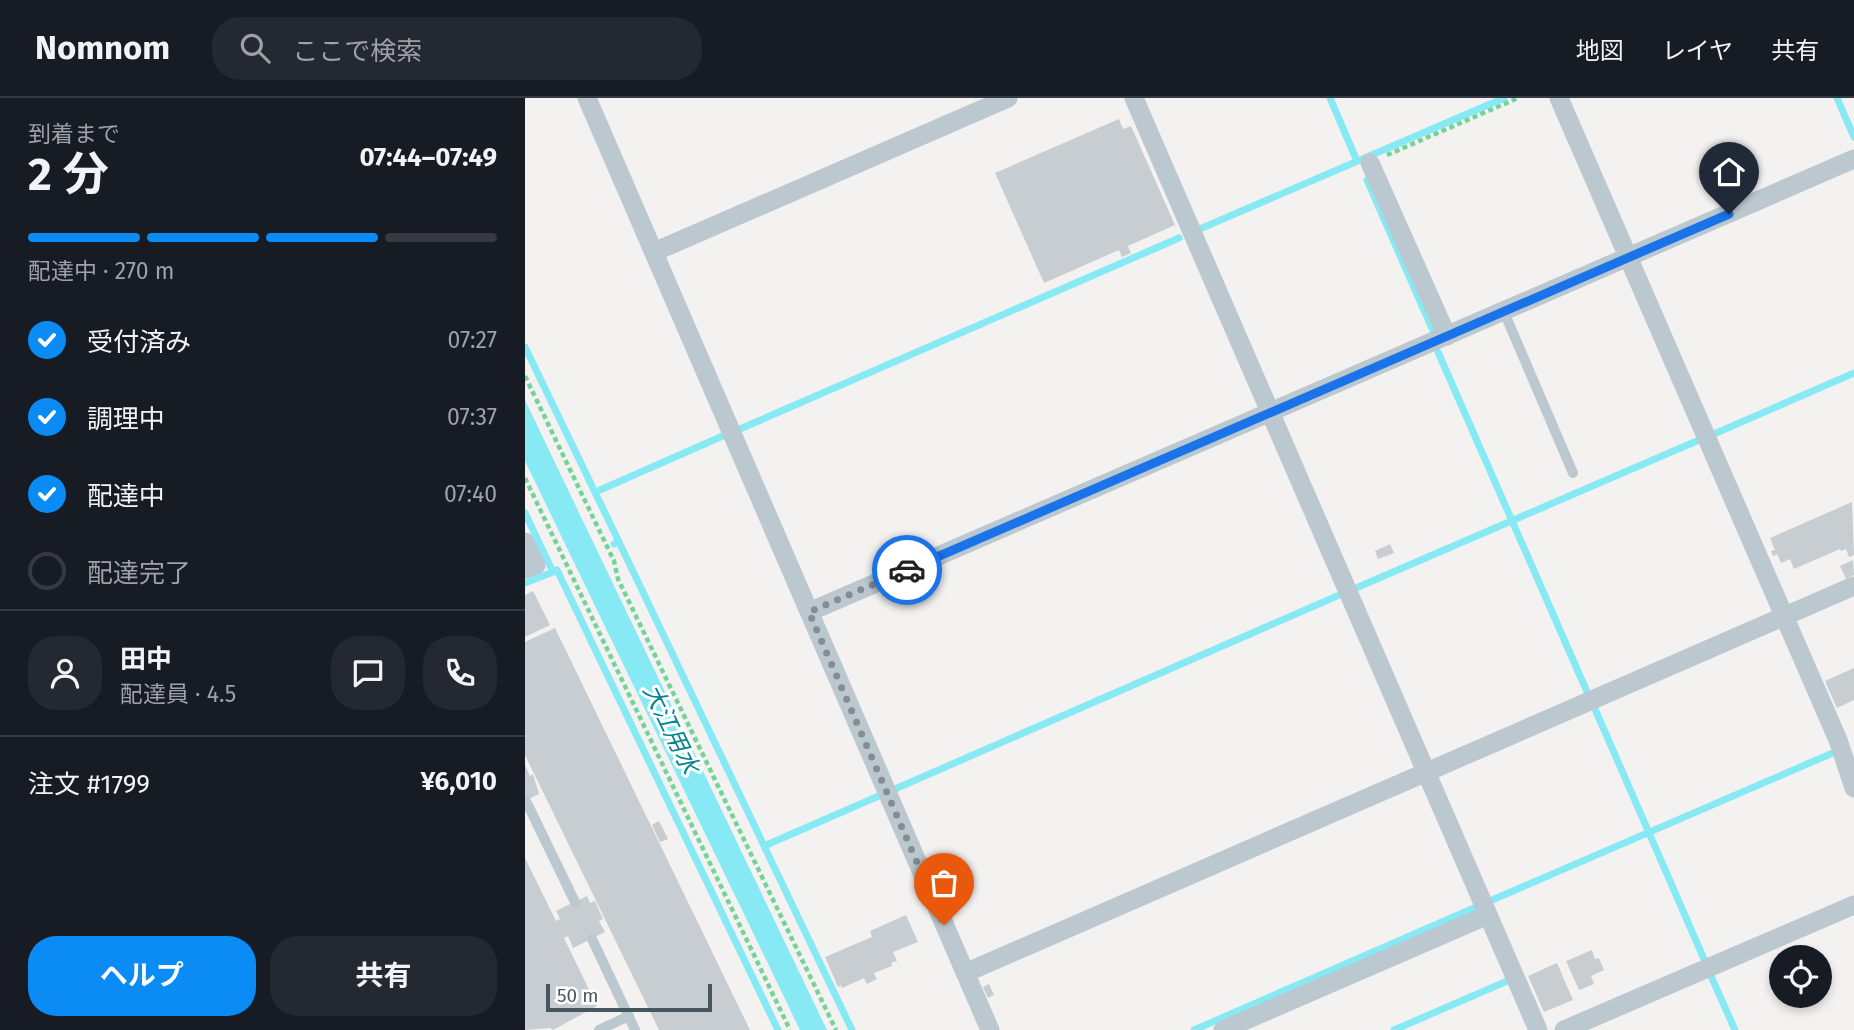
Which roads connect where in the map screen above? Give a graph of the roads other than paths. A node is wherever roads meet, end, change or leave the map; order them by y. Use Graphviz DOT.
graph roads {
  1 [pos="587,98"];
  2 [pos="1008,98"];
  3 [pos="1135,98"];
  4 [pos="1559,98"];
  5 [pos="1854,159"];
  6 [pos="1370,163"];
  7 [pos="654,252"];
  8 [pos="1629,258"];
  9 [pos="1504,312"];
  10 [pos="1447,336"];
  11 [pos="1271,413"];
  12 [pos="1573,473"];
  13 [pos="525,542"];
  14 [pos="525,569"];
  15 [pos="1854,586"];
  16 [pos="809,612"];
  17 [pos="1784,616"];
  18 [pos="1846,737"];
  19 [pos="1426,772"];
  20 [pos="1854,788"];
  21 [pos="526,801"];
  22 [pos="575,902"];
  23 [pos="1854,905"];
  24 [pos="1488,915"];
  25 [pos="592,939"];
  26 [pos="965,973"];
  27 [pos="629,1016"];
  28 [pos="599,1030"];
  29 [pos="635,1030"];
  30 [pos="990,1030"];
  31 [pos="1223,1030"];
  32 [pos="1538,1030"];
  33 [pos="1565,1030"];
  1 -- 7 [label="street"];
  2 -- 7 [label="street"];
  3 -- 11 [label="street"];
  4 -- 8 [label="street"];
  5 -- 8 [label="street"];
  6 -- 10 [label="street"];
  7 -- 16 [label="street"];
  8 -- 9 [label="street"];
  8 -- 17 [label="street"];
  9 -- 10 [label="street"];
  9 -- 12 [label="lane"];
  10 -- 11 [label="street"];
  11 -- 16 [label="street"];
  11 -- 19 [label="street"];
  13 -- 14 [label="street"];
  15 -- 17 [label="street"];
  16 -- 26 [label="street"];
  17 -- 18 [label="street"];
  17 -- 19 [label="street"];
  18 -- 20 [label="street"];
  19 -- 24 [label="street"];
  19 -- 26 [label="street"];
  21 -- 22 [label="lane"];
  23 -- 33 [label="street"];
  24 -- 31 [label="street"];
  24 -- 32 [label="street"];
  25 -- 27 [label="lane"];
  26 -- 30 [label="street"];
  27 -- 28 [label="lane"];
  27 -- 29 [label="lane"];
}
